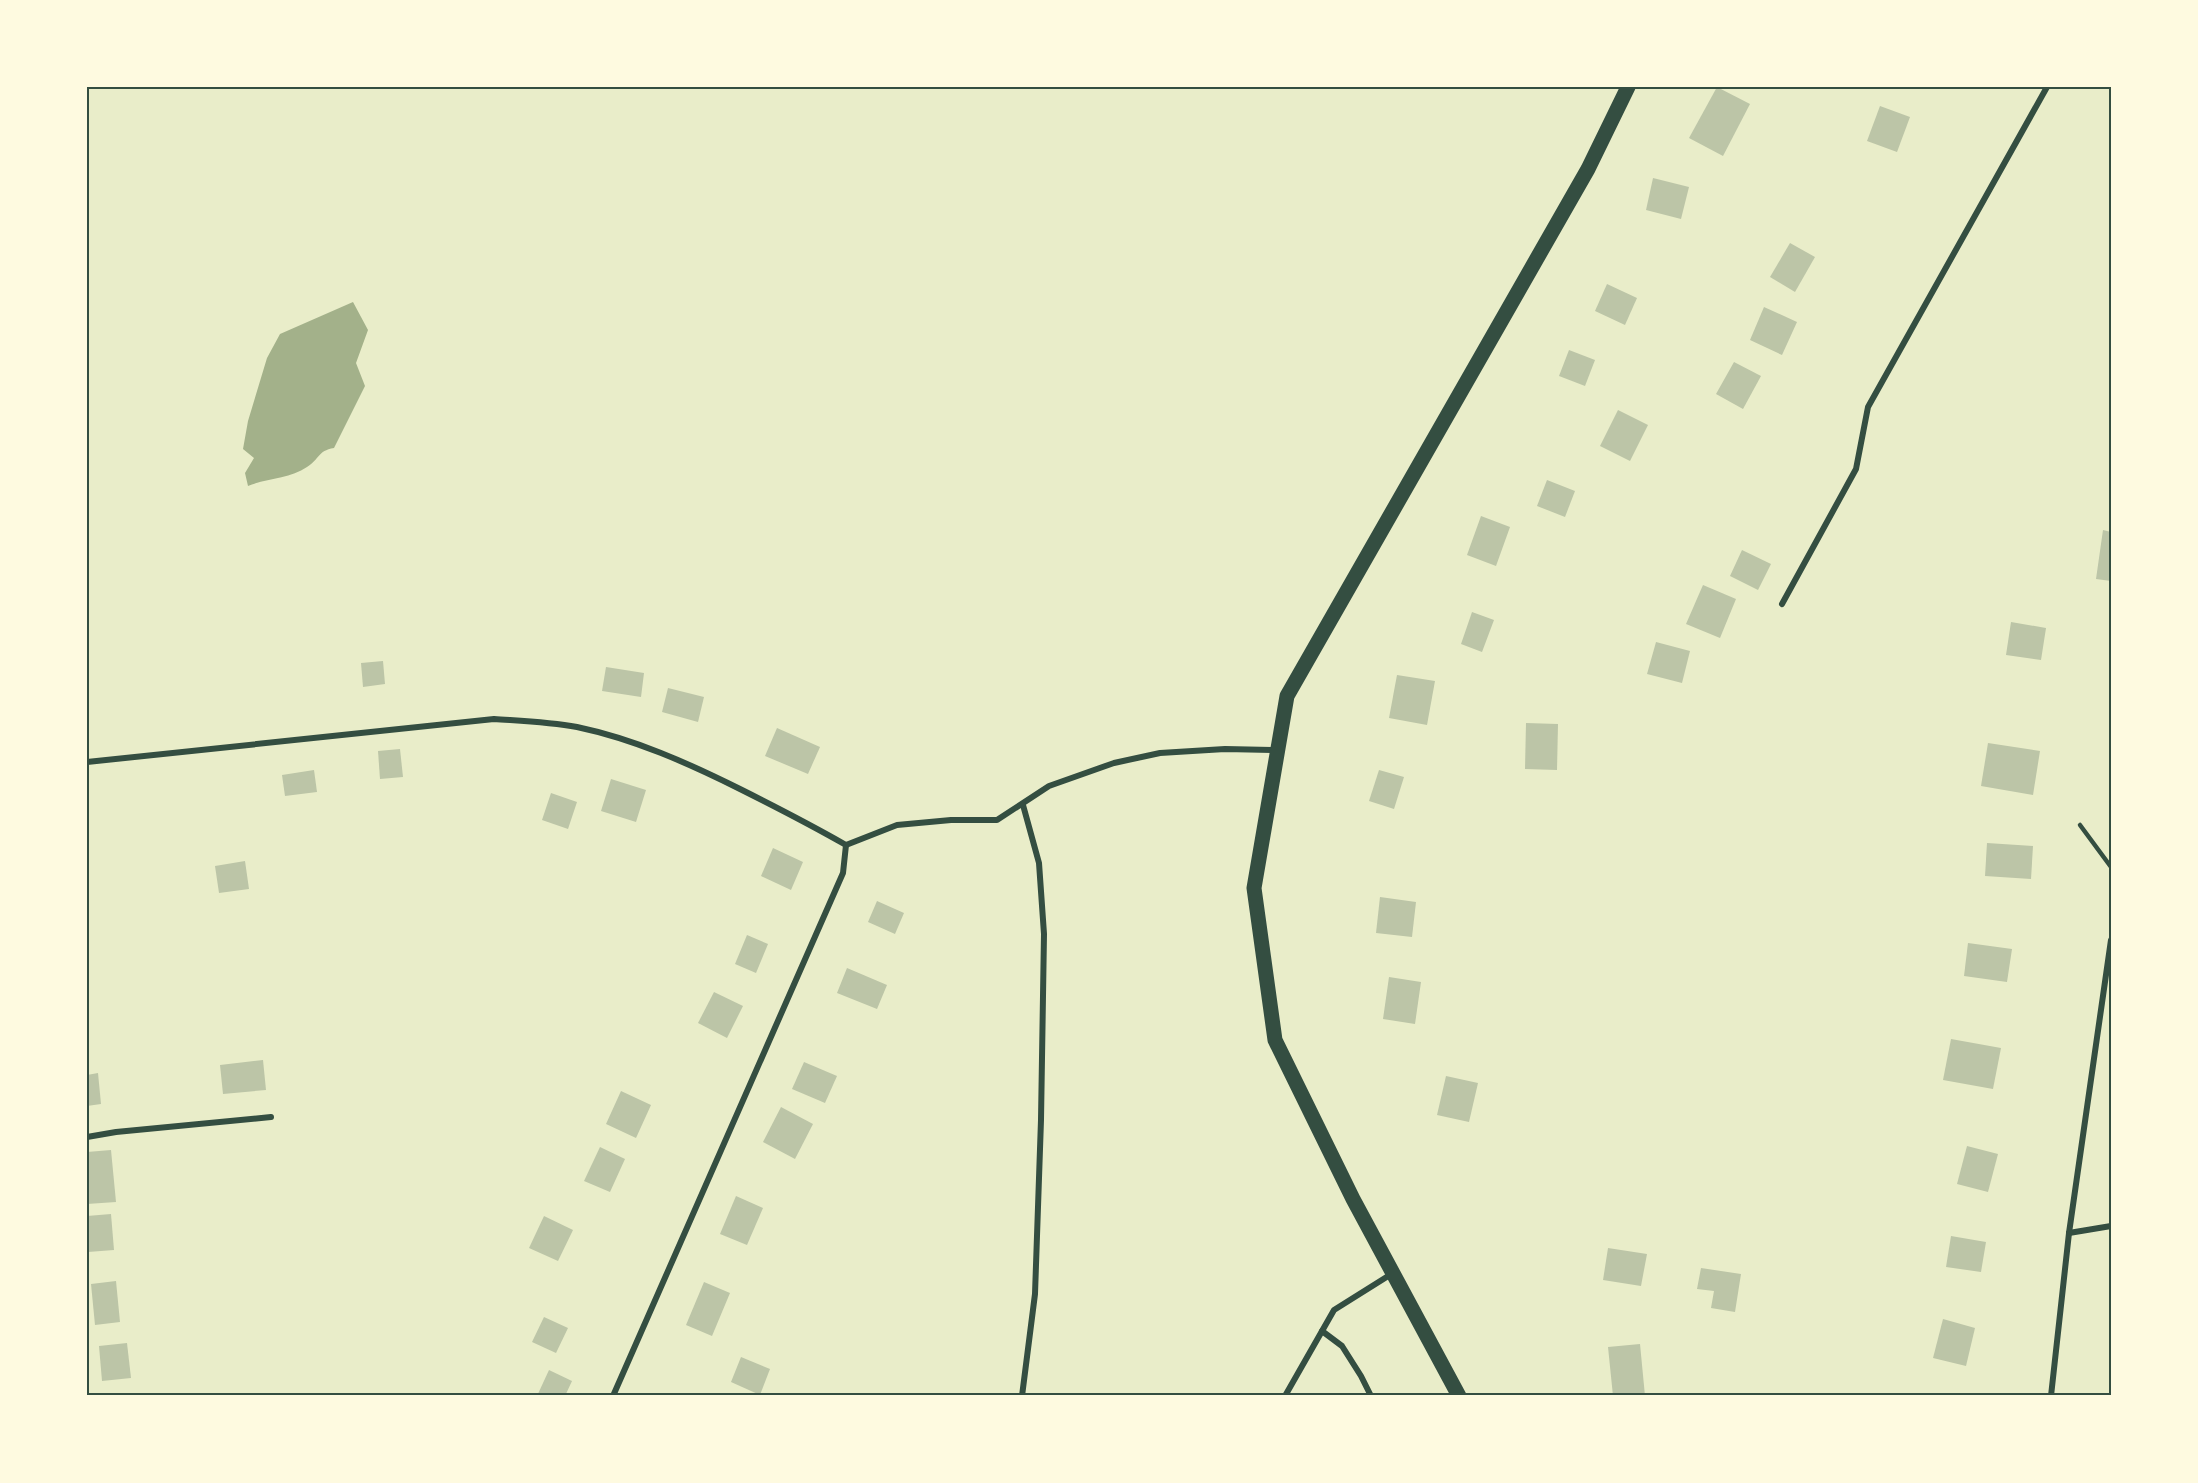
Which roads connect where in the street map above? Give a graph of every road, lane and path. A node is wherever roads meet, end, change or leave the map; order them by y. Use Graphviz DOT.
graph roads {
  1 [pos="1628,87"];
  2 [pos="2047,87"];
  3 [pos="1782,604"];
  4 [pos="1278,750"];
  5 [pos="87,762"];
  6 [pos="1023,805"];
  7 [pos="2080,825"];
  8 [pos="846,845"];
  9 [pos="2111,867"];
  10 [pos="2111,940"];
  11 [pos="271,1117"];
  12 [pos="87,1137"];
  13 [pos="2111,1226"];
  14 [pos="2069,1233"];
  15 [pos="1393,1273"];
  16 [pos="1322,1331"];
  17 [pos="613,1396"];
  18 [pos="1022,1396"];
  19 [pos="1285,1396"];
  20 [pos="1371,1396"];
  21 [pos="1459,1396"];
  22 [pos="2051,1396"];
  1 -- 4 [label="main road"];
  2 -- 3 [label="street"];
  4 -- 6 [label="street"];
  4 -- 15 [label="main road"];
  5 -- 8 [label="street"];
  6 -- 8 [label="street"];
  6 -- 18 [label="street"];
  7 -- 9 [label="lane"];
  8 -- 17 [label="street"];
  10 -- 14 [label="street"];
  11 -- 12 [label="street"];
  13 -- 14 [label="street"];
  14 -- 22 [label="street"];
  15 -- 16 [label="street"];
  15 -- 21 [label="main road"];
  16 -- 19 [label="street"];
  16 -- 20 [label="street"];
}
